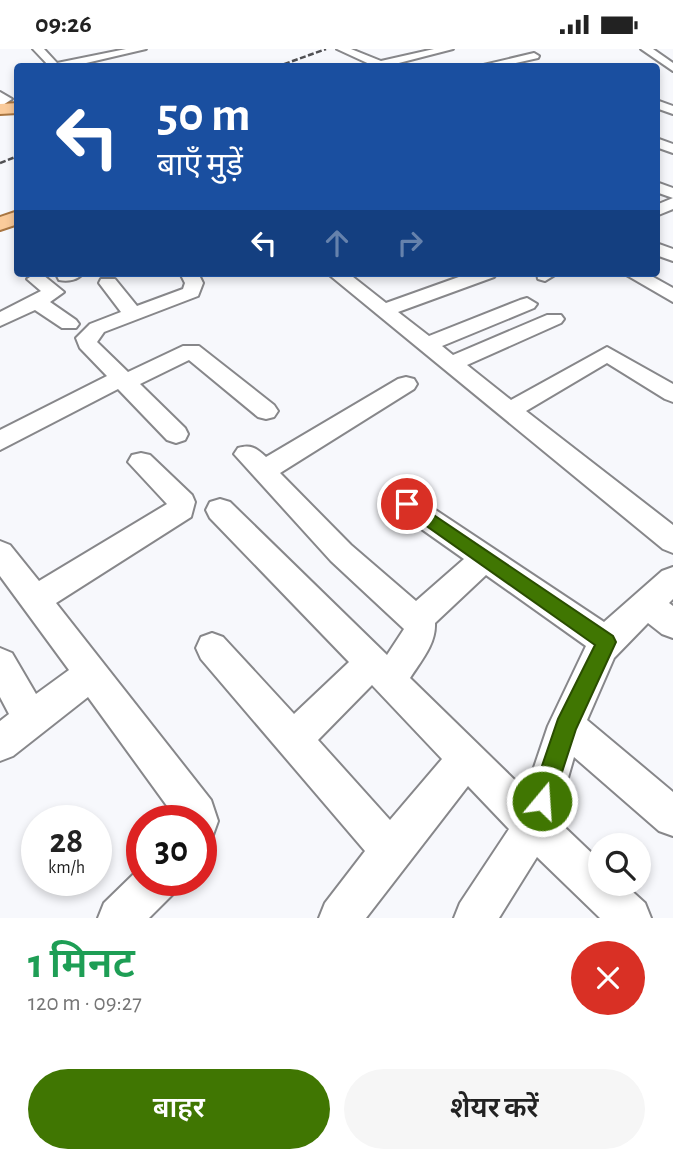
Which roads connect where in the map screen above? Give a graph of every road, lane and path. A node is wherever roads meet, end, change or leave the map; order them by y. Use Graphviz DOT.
graph roads {
  1 [pos="37,49"];
  2 [pos="141,49"];
  3 [pos="342,49"];
  4 [pos="419,49"];
  5 [pos="649,51"];
  6 [pos="456,52"];
  7 [pos="673,53"];
  8 [pos="534,56"];
  9 [pos="338,60"];
  10 [pos="378,60"];
  11 [pos="358,61"];
  12 [pos="53,63"];
  13 [pos="71,63"];
  14 [pos="478,63"];
  15 [pos="499,63"];
  16 [pos="670,69"];
  17 [pos="0,96"];
  18 [pos="0,103"];
  19 [pos="191,277"];
  20 [pos="351,277"];
  21 [pos="477,277"];
  22 [pos="639,277"];
  23 [pos="36,279"];
  24 [pos="108,283"];
  25 [pos="673,296"];
  26 [pos="37,302"];
  27 [pos="527,304"];
  28 [pos="384,310"];
  29 [pos="133,314"];
  30 [pos="554,319"];
  31 [pos="0,320"];
  32 [pos="69,324"];
  33 [pos="428,344"];
  34 [pos="453,363"];
  35 [pos="123,380"];
  36 [pos="406,384"];
  37 [pos="673,394"];
  38 [pos="510,410"];
  39 [pos="266,411"];
  40 [pos="176,434"];
  41 [pos="0,441"];
  42 [pos="141,462"];
  43 [pos="407,504"];
  44 [pos="220,510"];
  45 [pos="673,541"];
  46 [pos="0,553"];
  47 [pos="485,558"];
  48 [pos="673,580"];
  49 [pos="35,600"];
  50 [pos="660,614"];
  51 [pos="417,620"];
  52 [pos="606,642"];
  53 [pos="212,648"];
  54 [pos="0,664"];
  55 [pos="381,671"];
  56 [pos="91,674"];
  57 [pos="23,705"];
  58 [pos="566,726"];
  59 [pos="293,740"];
  60 [pos="0,743"];
  61 [pos="467,758"];
  62 [pos="190,805"];
  63 [pos="673,817"];
  64 [pos="534,825"];
  65 [pos="391,851"];
  66 [pos="141,896"];
  67 [pos="120,918"];
  68 [pos="340,918"];
  69 [pos="475,918"];
  70 [pos="630,918"];
  1 -- 12 [label="street"];
  2 -- 13 [label="street"];
  3 -- 11 [label="street"];
  4 -- 10 [label="street"];
  5 -- 7 [label="street"];
  5 -- 16 [label="street"];
  6 -- 10 [label="street"];
  6 -- 14 [label="street"];
  8 -- 15 [label="street"];
  9 -- 11 [label="street"];
  10 -- 11 [label="street"];
  17 -- 18 [label="street"];
  19 -- 29 [label="street"];
  20 -- 28 [label="street"];
  21 -- 28 [label="street"];
  22 -- 25 [label="street"];
  23 -- 26 [label="street"];
  24 -- 29 [label="street"];
  26 -- 31 [label="street"];
  26 -- 32 [label="street"];
  27 -- 33 [label="street"];
  28 -- 33 [label="street"];
  29 -- 35 [label="street"];
  30 -- 34 [label="street"];
  33 -- 34 [label="street"];
  34 -- 38 [label="street"];
  35 -- 39 [label="street"];
  35 -- 40 [label="street"];
  35 -- 41 [label="street"];
  36 -- 51 [label="street"];
  37 -- 38 [label="street"];
  38 -- 45 [label="street"];
  42 -- 49 [label="street"];
  43 -- 47 [label="street"];
  44 -- 55 [label="street"];
  46 -- 49 [label="street"];
  47 -- 51 [label="street"];
  47 -- 52 [label="street"];
  48 -- 50 [label="street"];
  49 -- 56 [label="street"];
  50 -- 52 [label="street"];
  51 -- 55 [label="street"];
  52 -- 58 [label="street"];
  53 -- 59 [label="street"];
  54 -- 57 [label="street"];
  55 -- 59 [label="street"];
  55 -- 61 [label="street"];
  56 -- 60 [label="street"];
  56 -- 62 [label="street"];
  58 -- 63 [label="street"];
  58 -- 64 [label="street"];
  59 -- 65 [label="street"];
  61 -- 64 [label="street"];
  61 -- 65 [label="street"];
  64 -- 69 [label="street"];
  64 -- 70 [label="street"];
  65 -- 68 [label="street"];
  66 -- 67 [label="street"];
}
